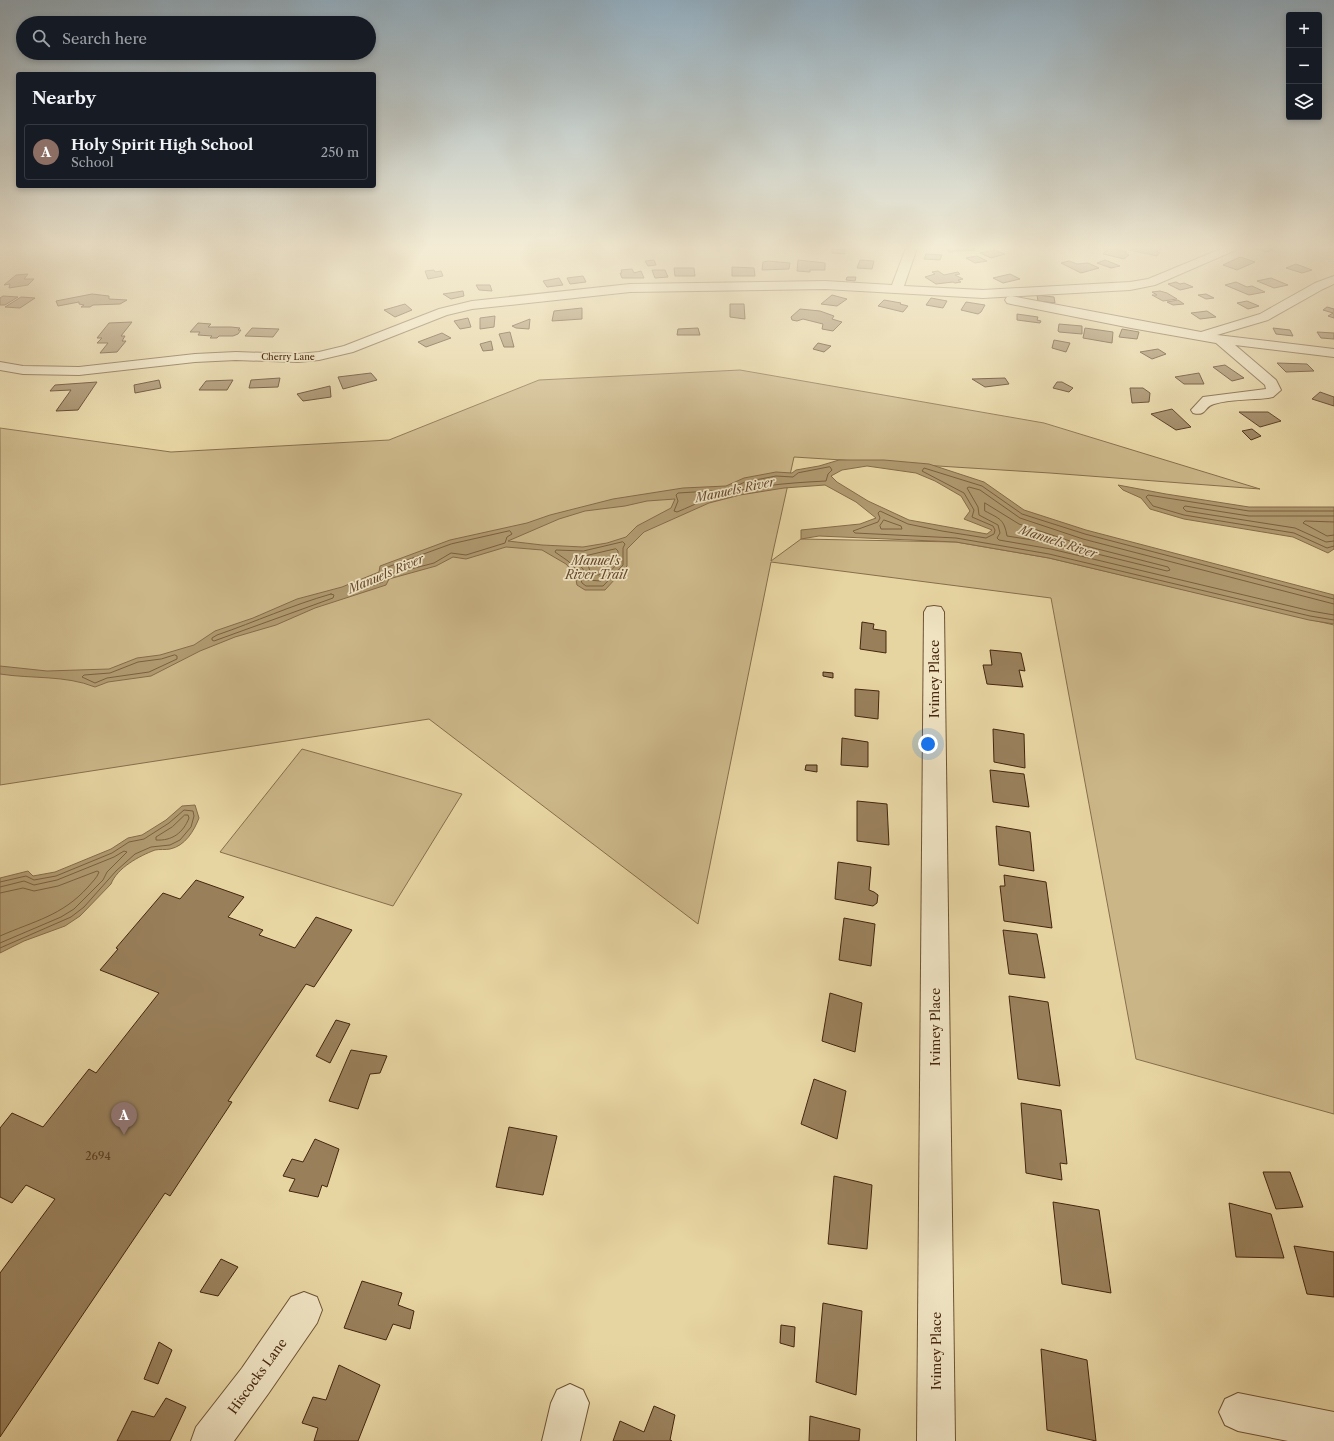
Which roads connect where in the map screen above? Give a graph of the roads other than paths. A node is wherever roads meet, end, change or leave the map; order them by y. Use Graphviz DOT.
graph roads {
  1 [pos="435,315"];
  2 [pos="1092,315"];
  3 [pos="1267,315"];
  4 [pos="1199,336"];
  5 [pos="1221,340"];
  6 [pos="1334,353"];
  7 [pos="0,366"];
  8 [pos="1198,410"];
  9 [pos="934,612"];
  10 [pos="304,1310"];
  11 [pos="570,1403"];
  12 [pos="1238,1412"];
  13 [pos="1334,1431"];
  14 [pos="210,1441"];
  15 [pos="561,1441"];
  16 [pos="936,1441"];
  1 -- 7 [label="street, Cherry Lane"];
  2 -- 4 [label="street"];
  3 -- 4 [label="street"];
  4 -- 5 [label="street"];
  5 -- 6 [label="street"];
  5 -- 8 [label="street"];
  9 -- 16 [label="street, Ivimey Place"];
  10 -- 14 [label="street, Hiscocks Lane"];
  11 -- 15 [label="street"];
  12 -- 13 [label="street"];
}
